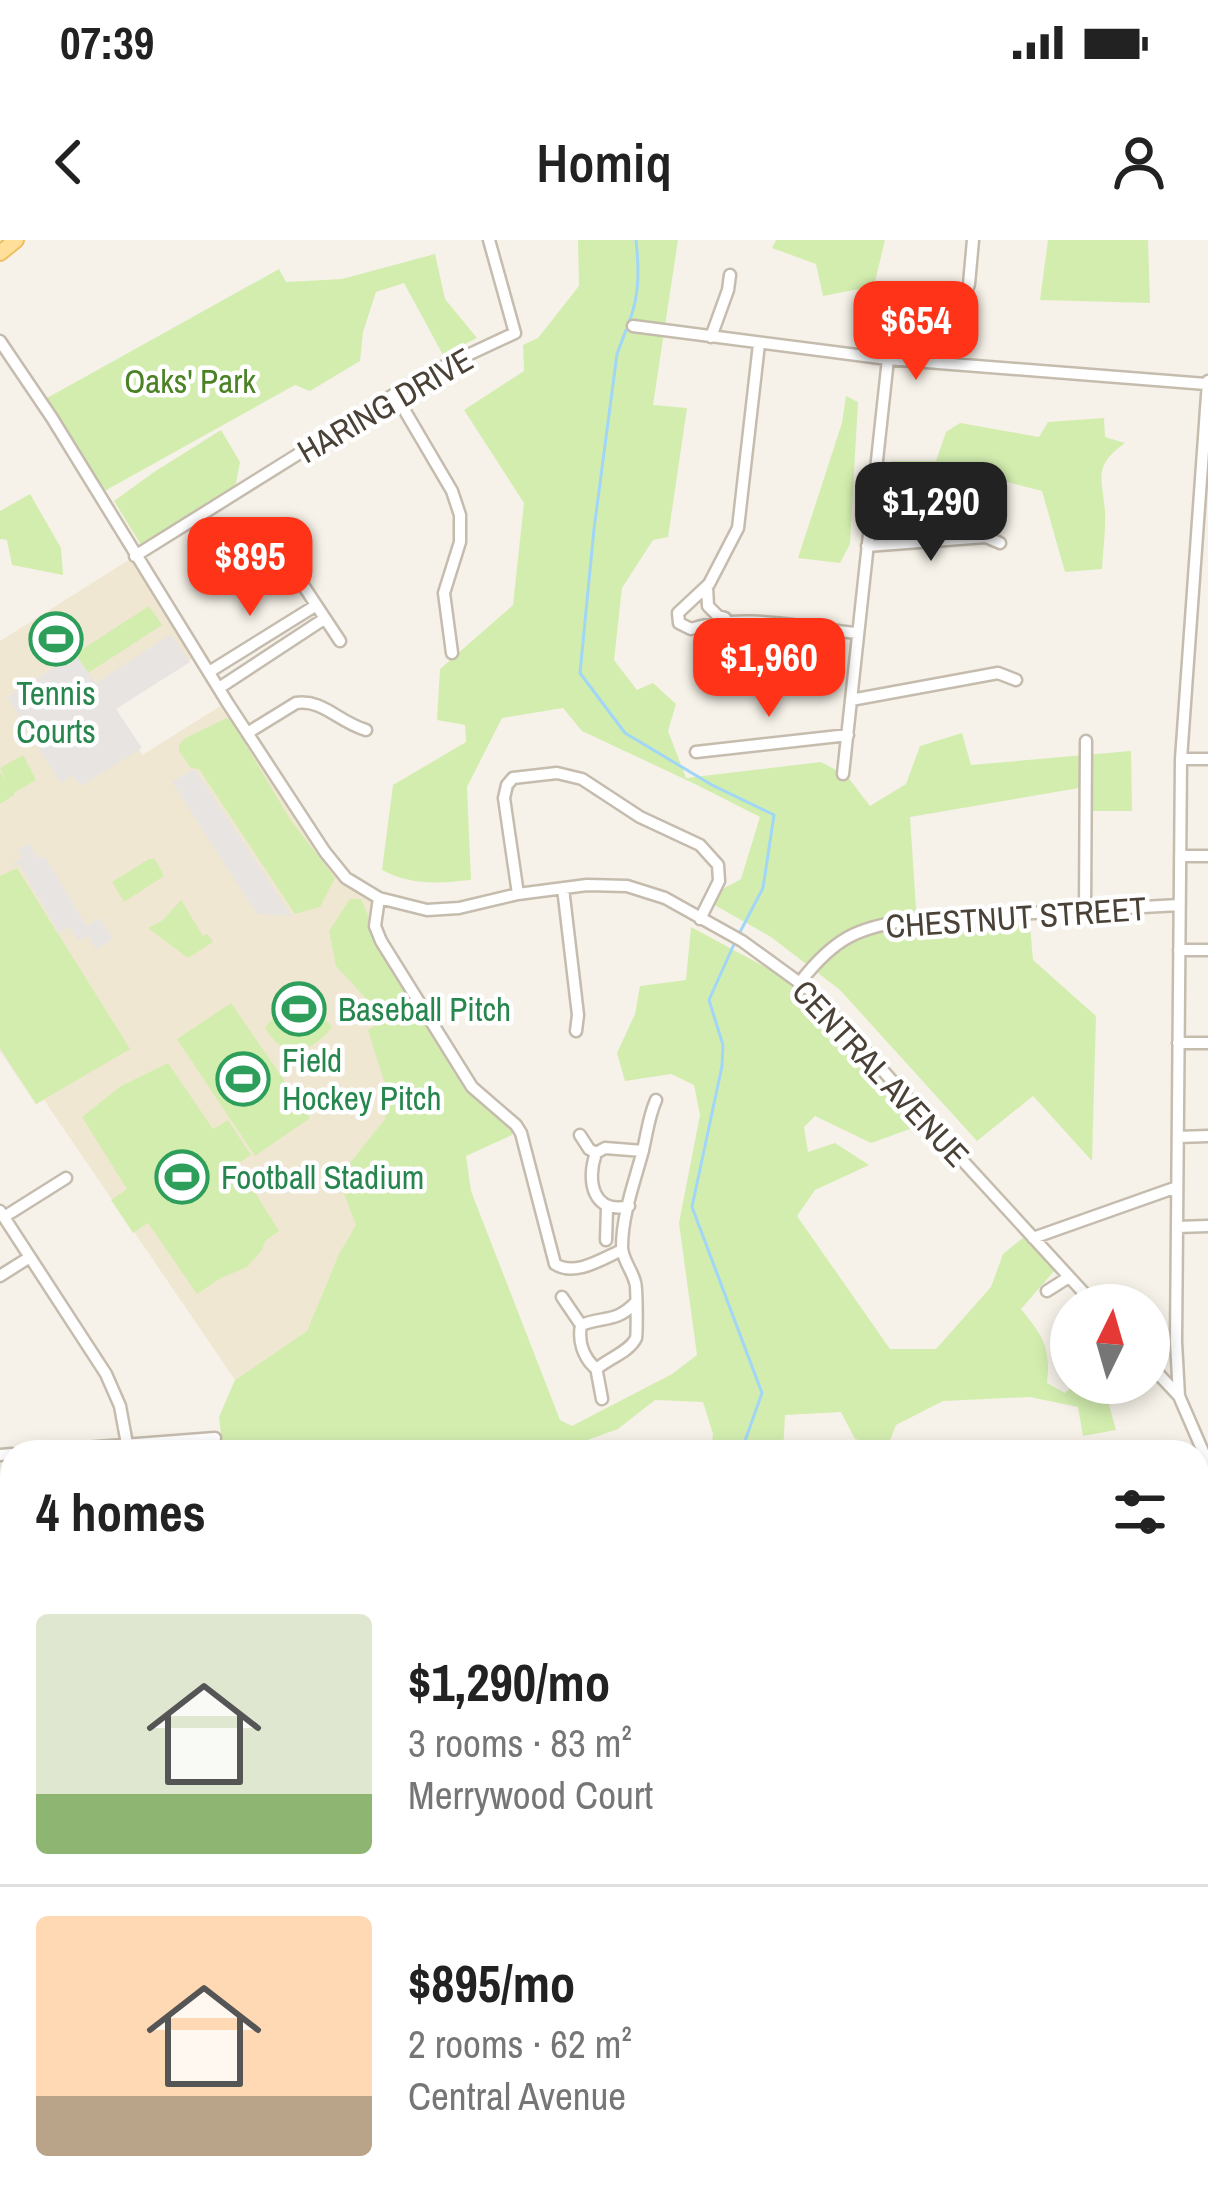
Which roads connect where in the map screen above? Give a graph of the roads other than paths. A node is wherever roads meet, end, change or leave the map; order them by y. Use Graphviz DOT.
graph roads {
  1 [pos="16,240"];
  2 [pos="489,240"];
  3 [pos="974,240"];
  4 [pos="0,253"];
  5 [pos="730,275"];
  6 [pos="633,326"];
  7 [pos="711,337"];
  8 [pos="0,341"];
  9 [pos="759,344"];
  10 [pos="887,358"];
  11 [pos="950,362"];
  12 [pos="1207,382"];
  13 [pos="395,394"];
  14 [pos="1000,543"];
  15 [pos="867,546"];
  16 [pos="135,556"];
  17 [pos="297,576"];
  18 [pos="709,584"];
  19 [pos="315,606"];
  20 [pos="324,619"];
  21 [pos="737,621"];
  22 [pos="857,633"];
  23 [pos="271,634"];
  24 [pos="340,641"];
  25 [pos="280,648"];
  26 [pos="452,653"];
  27 [pos="231,658"];
  28 [pos="209,672"];
  29 [pos="240,674"];
  30 [pos="1016,680"];
  31 [pos="219,688"];
  32 [pos="851,700"];
  33 [pos="366,730"];
  34 [pos="249,732"];
  35 [pos="848,734"];
  36 [pos="1086,741"];
  37 [pos="696,752"];
  38 [pos="1181,759"];
  39 [pos="1208,759"];
  40 [pos="843,774"];
  41 [pos="1180,856"];
  42 [pos="1208,856"];
  43 [pos="563,888"];
  44 [pos="518,894"];
  45 [pos="379,898"];
  46 [pos="1179,905"];
  47 [pos="1085,912"];
  48 [pos="700,919"];
  49 [pos="1179,950"];
  50 [pos="1208,950"];
  51 [pos="801,981"];
  52 [pos="576,1031"];
  53 [pos="1178,1043"];
  54 [pos="1208,1043"];
  55 [pos="656,1100"];
  56 [pos="580,1135"];
  57 [pos="1208,1136"];
  58 [pos="1178,1137"];
  59 [pos="643,1151"];
  60 [pos="596,1153"];
  61 [pos="66,1178"];
  62 [pos="1178,1187"];
  63 [pos="629,1206"];
  64 [pos="607,1208"];
  65 [pos="2,1214"];
  66 [pos="1208,1226"];
  67 [pos="1177,1227"];
  68 [pos="1033,1238"];
  69 [pos="606,1240"];
  70 [pos="622,1250"];
  71 [pos="30,1257"];
  72 [pos="0,1276"];
  73 [pos="1070,1277"];
  74 [pos="1076,1284"];
  75 [pos="1047,1292"];
  76 [pos="562,1298"];
  77 [pos="635,1303"];
  78 [pos="580,1325"];
  79 [pos="596,1367"];
  80 [pos="1170,1386"];
  81 [pos="1179,1396"];
  82 [pos="602,1399"];
  83 [pos="214,1438"];
  84 [pos="126,1440"];
  85 [pos="185,1440"];
  86 [pos="1198,1440"];
  1 -- 4 [label="main road"];
  2 -- 13 [label="street, HARING DRIVE"];
  3 -- 11 [label="street"];
  5 -- 7 [label="street"];
  6 -- 7 [label="street"];
  7 -- 9 [label="street"];
  8 -- 16 [label="street, CENTRAL AVENUE"];
  9 -- 10 [label="street"];
  9 -- 18 [label="street"];
  10 -- 11 [label="street"];
  10 -- 15 [label="street"];
  11 -- 12 [label="street"];
  12 -- 38 [label="street"];
  13 -- 16 [label="street, HARING DRIVE"];
  13 -- 26 [label="street"];
  14 -- 15 [label="street"];
  15 -- 22 [label="street"];
  16 -- 28 [label="street, CENTRAL AVENUE"];
  17 -- 19 [label="street"];
  18 -- 21 [label="street"];
  18 -- 21 [label="street"];
  19 -- 20 [label="street"];
  19 -- 23 [label="street"];
  20 -- 24 [label="street"];
  20 -- 25 [label="street"];
  21 -- 22 [label="street"];
  22 -- 32 [label="street"];
  23 -- 25 [label="street"];
  23 -- 27 [label="street"];
  25 -- 29 [label="street"];
  27 -- 28 [label="street"];
  27 -- 29 [label="street"];
  28 -- 31 [label="street, CENTRAL AVENUE"];
  29 -- 31 [label="street"];
  30 -- 32 [label="street"];
  31 -- 34 [label="street, CENTRAL AVENUE"];
  32 -- 35 [label="street"];
  33 -- 34 [label="street"];
  34 -- 45 [label="street, CENTRAL AVENUE"];
  35 -- 37 [label="street"];
  35 -- 40 [label="street"];
  36 -- 47 [label="street"];
  38 -- 39 [label="street"];
  38 -- 41 [label="street"];
  41 -- 42 [label="street"];
  41 -- 46 [label="street"];
  43 -- 44 [label="street, CENTRAL AVENUE"];
  43 -- 48 [label="street, CENTRAL AVENUE"];
  43 -- 52 [label="street"];
  44 -- 45 [label="street, CENTRAL AVENUE"];
  44 -- 48 [label="street"];
  45 -- 70 [label="street"];
  46 -- 47 [label="street, CHESTNUT STREET"];
  46 -- 49 [label="street"];
  47 -- 51 [label="street, CHESTNUT STREET"];
  48 -- 51 [label="street, CENTRAL AVENUE"];
  49 -- 50 [label="street"];
  49 -- 53 [label="street"];
  51 -- 68 [label="street, CENTRAL AVENUE"];
  53 -- 54 [label="street"];
  53 -- 58 [label="street"];
  55 -- 59 [label="street"];
  56 -- 60 [label="street"];
  57 -- 58 [label="street"];
  58 -- 62 [label="street"];
  59 -- 60 [label="street"];
  59 -- 63 [label="street"];
  60 -- 64 [label="street"];
  61 -- 65 [label="street"];
  62 -- 67 [label="street"];
  62 -- 68 [label="street"];
  63 -- 64 [label="street"];
  63 -- 70 [label="street"];
  64 -- 69 [label="street"];
  65 -- 71 [label="street"];
  66 -- 67 [label="street"];
  67 -- 81 [label="street"];
  68 -- 73 [label="street, CENTRAL AVENUE"];
  70 -- 77 [label="street"];
  71 -- 72 [label="street"];
  71 -- 84 [label="street"];
  73 -- 74 [label="street, CENTRAL AVENUE"];
  73 -- 75 [label="street"];
  76 -- 78 [label="street"];
  77 -- 78 [label="street"];
  77 -- 79 [label="street"];
  78 -- 79 [label="street"];
  79 -- 82 [label="street"];
  80 -- 81 [label="street"];
  81 -- 86 [label="street"];
  83 -- 85 [label="street"];
}
